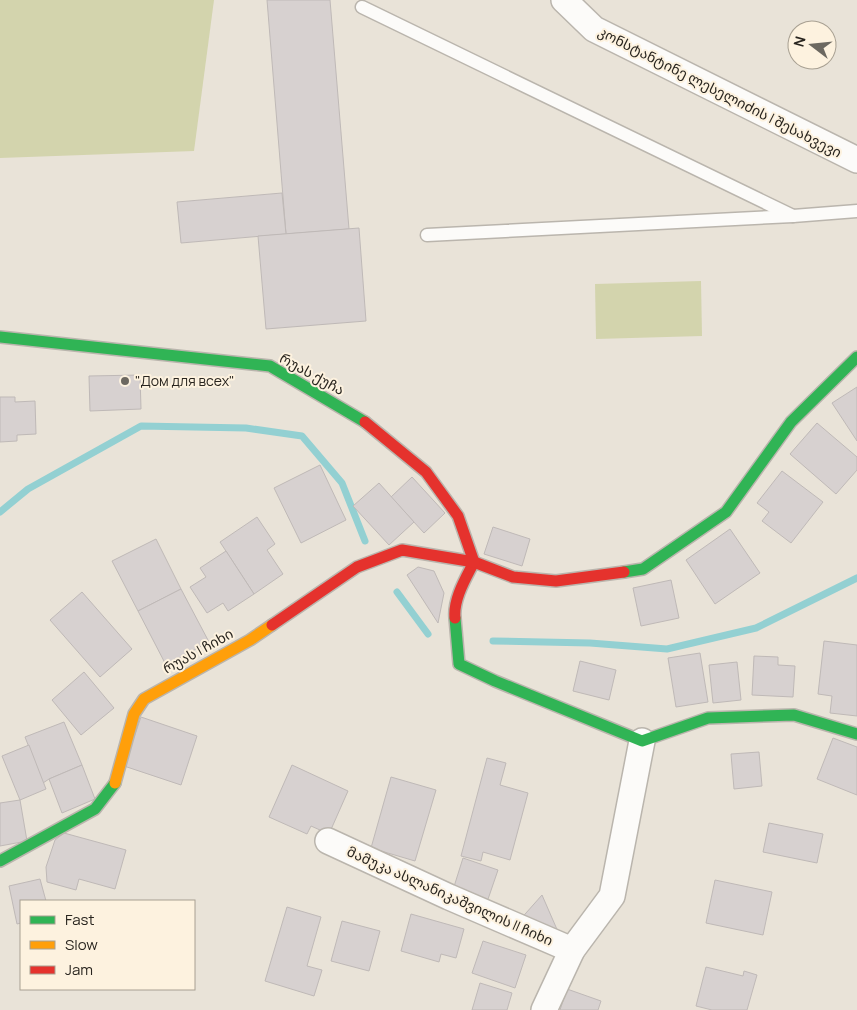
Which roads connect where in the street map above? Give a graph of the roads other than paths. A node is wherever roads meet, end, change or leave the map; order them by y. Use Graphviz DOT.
graph roads {
  1 [pos="564,0"];
  2 [pos="362,7"];
  3 [pos="857,160"];
  4 [pos="857,211"];
  5 [pos="793,216"];
  6 [pos="427,235"];
  7 [pos="0,337"];
  8 [pos="857,357"];
  9 [pos="474,562"];
  10 [pos="857,734"];
  11 [pos="642,741"];
  12 [pos="328,841"];
  13 [pos="0,861"];
  14 [pos="572,950"];
  15 [pos="544,1010"];
  1 -- 3 [label="street, კონსტანტინე ლესელიძის I შესახვევი"];
  2 -- 5 [label="lane"];
  4 -- 5 [label="lane"];
  5 -- 6 [label="lane"];
  7 -- 9 [label="street, რუას ქუჩა"];
  8 -- 9 [label="street, რუას I ჩიხი"];
  9 -- 11 [label="street"];
  9 -- 13 [label="street, რუას I ჩიხი"];
  10 -- 11 [label="street"];
  11 -- 14 [label="street"];
  12 -- 14 [label="street, მამუკა ასლანიკაშვილის II ჩიხი"];
  14 -- 15 [label="street"];
}
